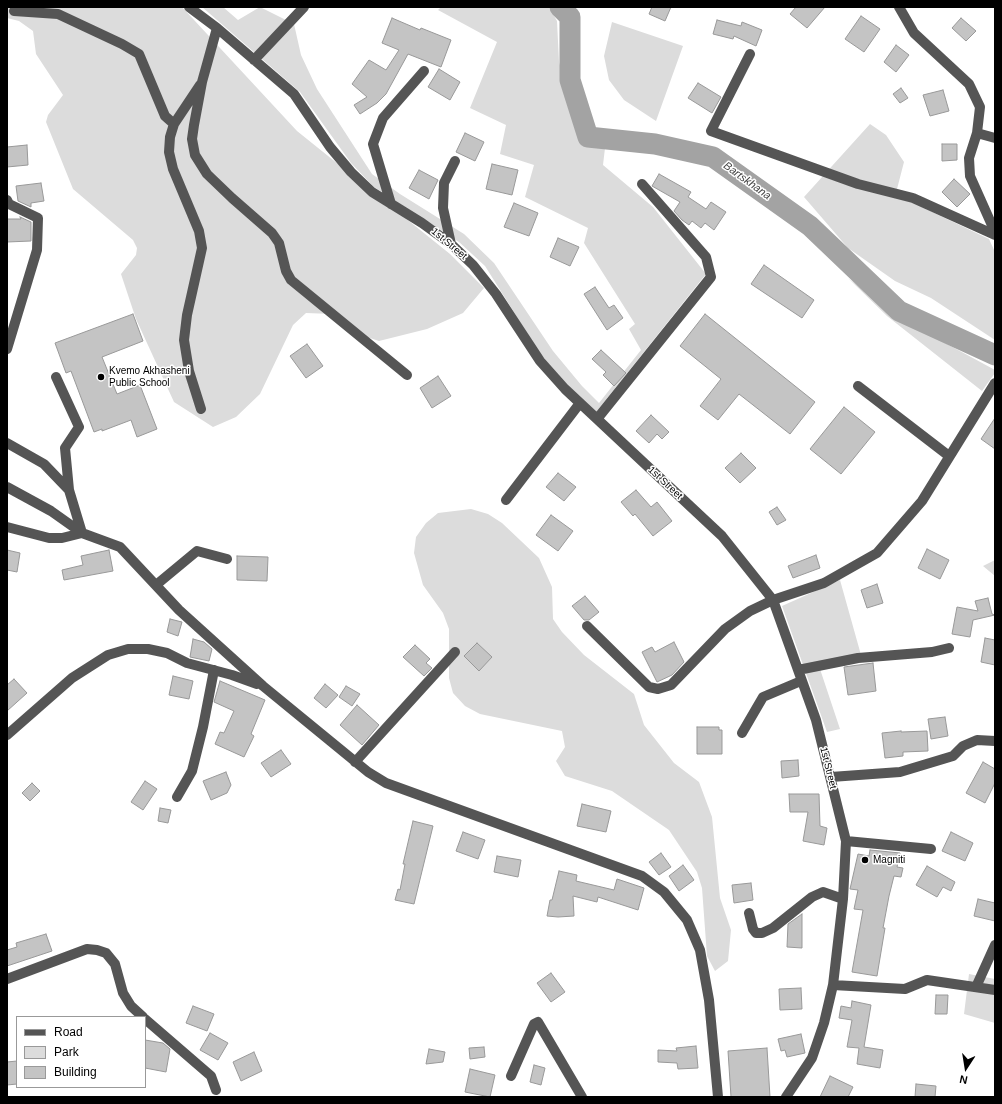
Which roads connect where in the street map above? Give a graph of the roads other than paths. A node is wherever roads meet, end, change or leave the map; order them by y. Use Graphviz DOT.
graph roads {
  1 [pos="189,7"];
  2 [pos="304,7"];
  3 [pos="899,7"];
  4 [pos="14,11"];
  5 [pos="217,28"];
  6 [pos="750,54"];
  7 [pos="254,60"];
  8 [pos="424,71"];
  9 [pos="202,82"];
  10 [pos="174,124"];
  11 [pos="977,133"];
  12 [pos="995,138"];
  13 [pos="455,162"];
  14 [pos="642,184"];
  15 [pos="7,200"];
  16 [pos="391,204"];
  17 [pos="995,232"];
  18 [pos="995,235"];
  19 [pos="451,244"];
  20 [pos="7,349"];
  21 [pos="407,375"];
  22 [pos="56,377"];
  23 [pos="995,383"];
  24 [pos="858,386"];
  25 [pos="580,403"];
  26 [pos="201,409"];
  27 [pos="597,419"];
  28 [pos="7,443"];
  29 [pos="949,456"];
  30 [pos="7,487"];
  31 [pos="70,490"];
  32 [pos="506,500"];
  33 [pos="7,527"];
  34 [pos="82,533"];
  35 [pos="227,559"];
  36 [pos="156,585"];
  37 [pos="772,600"];
  38 [pos="587,626"];
  39 [pos="949,648"];
  40 [pos="455,652"];
  41 [pos="214,670"];
  42 [pos="798,670"];
  43 [pos="802,681"];
  44 [pos="263,686"];
  45 [pos="742,733"];
  46 [pos="7,735"];
  47 [pos="995,741"];
  48 [pos="355,762"];
  49 [pos="831,778"];
  50 [pos="177,797"];
  51 [pos="846,841"];
  52 [pos="931,849"];
  53 [pos="843,899"];
  54 [pos="749,913"];
  55 [pos="995,945"];
  56 [pos="7,979"];
  57 [pos="833,985"];
  58 [pos="976,987"];
  59 [pos="995,990"];
  60 [pos="142,1016"];
  61 [pos="146,1020"];
  62 [pos="511,1076"];
  63 [pos="216,1090"];
  64 [pos="582,1097"];
  65 [pos="718,1097"];
  66 [pos="786,1097"];
  1 -- 5 [label="street, 1st Street"];
  2 -- 7 [label="street"];
  3 -- 11 [label="street"];
  4 -- 10 [label="street"];
  5 -- 7 [label="street, 1st Street"];
  5 -- 9 [label="street"];
  6 -- 18 [label="street"];
  7 -- 16 [label="street, 1st Street"];
  8 -- 16 [label="street"];
  9 -- 10 [label="street"];
  9 -- 21 [label="street"];
  10 -- 26 [label="street"];
  11 -- 12 [label="street"];
  11 -- 17 [label="street"];
  13 -- 19 [label="street"];
  14 -- 27 [label="street"];
  15 -- 20 [label="street"];
  16 -- 19 [label="street, 1st Street"];
  19 -- 25 [label="street, 1st Street"];
  22 -- 31 [label="street"];
  23 -- 29 [label="street"];
  24 -- 29 [label="street"];
  25 -- 27 [label="street, 1st Street"];
  25 -- 32 [label="street"];
  27 -- 37 [label="street, 1st Street"];
  28 -- 31 [label="street"];
  29 -- 37 [label="street"];
  30 -- 34 [label="street"];
  31 -- 34 [label="street"];
  33 -- 34 [label="street"];
  34 -- 36 [label="street"];
  35 -- 36 [label="street"];
  36 -- 44 [label="street"];
  37 -- 38 [label="street"];
  37 -- 42 [label="street, 1st Street"];
  39 -- 42 [label="street"];
  40 -- 48 [label="street"];
  41 -- 44 [label="street"];
  41 -- 46 [label="street"];
  41 -- 50 [label="street"];
  42 -- 43 [label="street, 1st Street"];
  43 -- 45 [label="street"];
  43 -- 49 [label="street, 1st Street"];
  44 -- 48 [label="street"];
  47 -- 49 [label="street"];
  48 -- 65 [label="street"];
  49 -- 51 [label="street, 1st Street"];
  51 -- 52 [label="street"];
  51 -- 53 [label="street, 1st Street"];
  53 -- 54 [label="street"];
  53 -- 57 [label="street, 1st Street"];
  55 -- 58 [label="street"];
  56 -- 60 [label="street"];
  57 -- 58 [label="street"];
  57 -- 66 [label="street, 1st Street"];
  58 -- 59 [label="street"];
  61 -- 63 [label="street"];
  62 -- 64 [label="street"];
}
